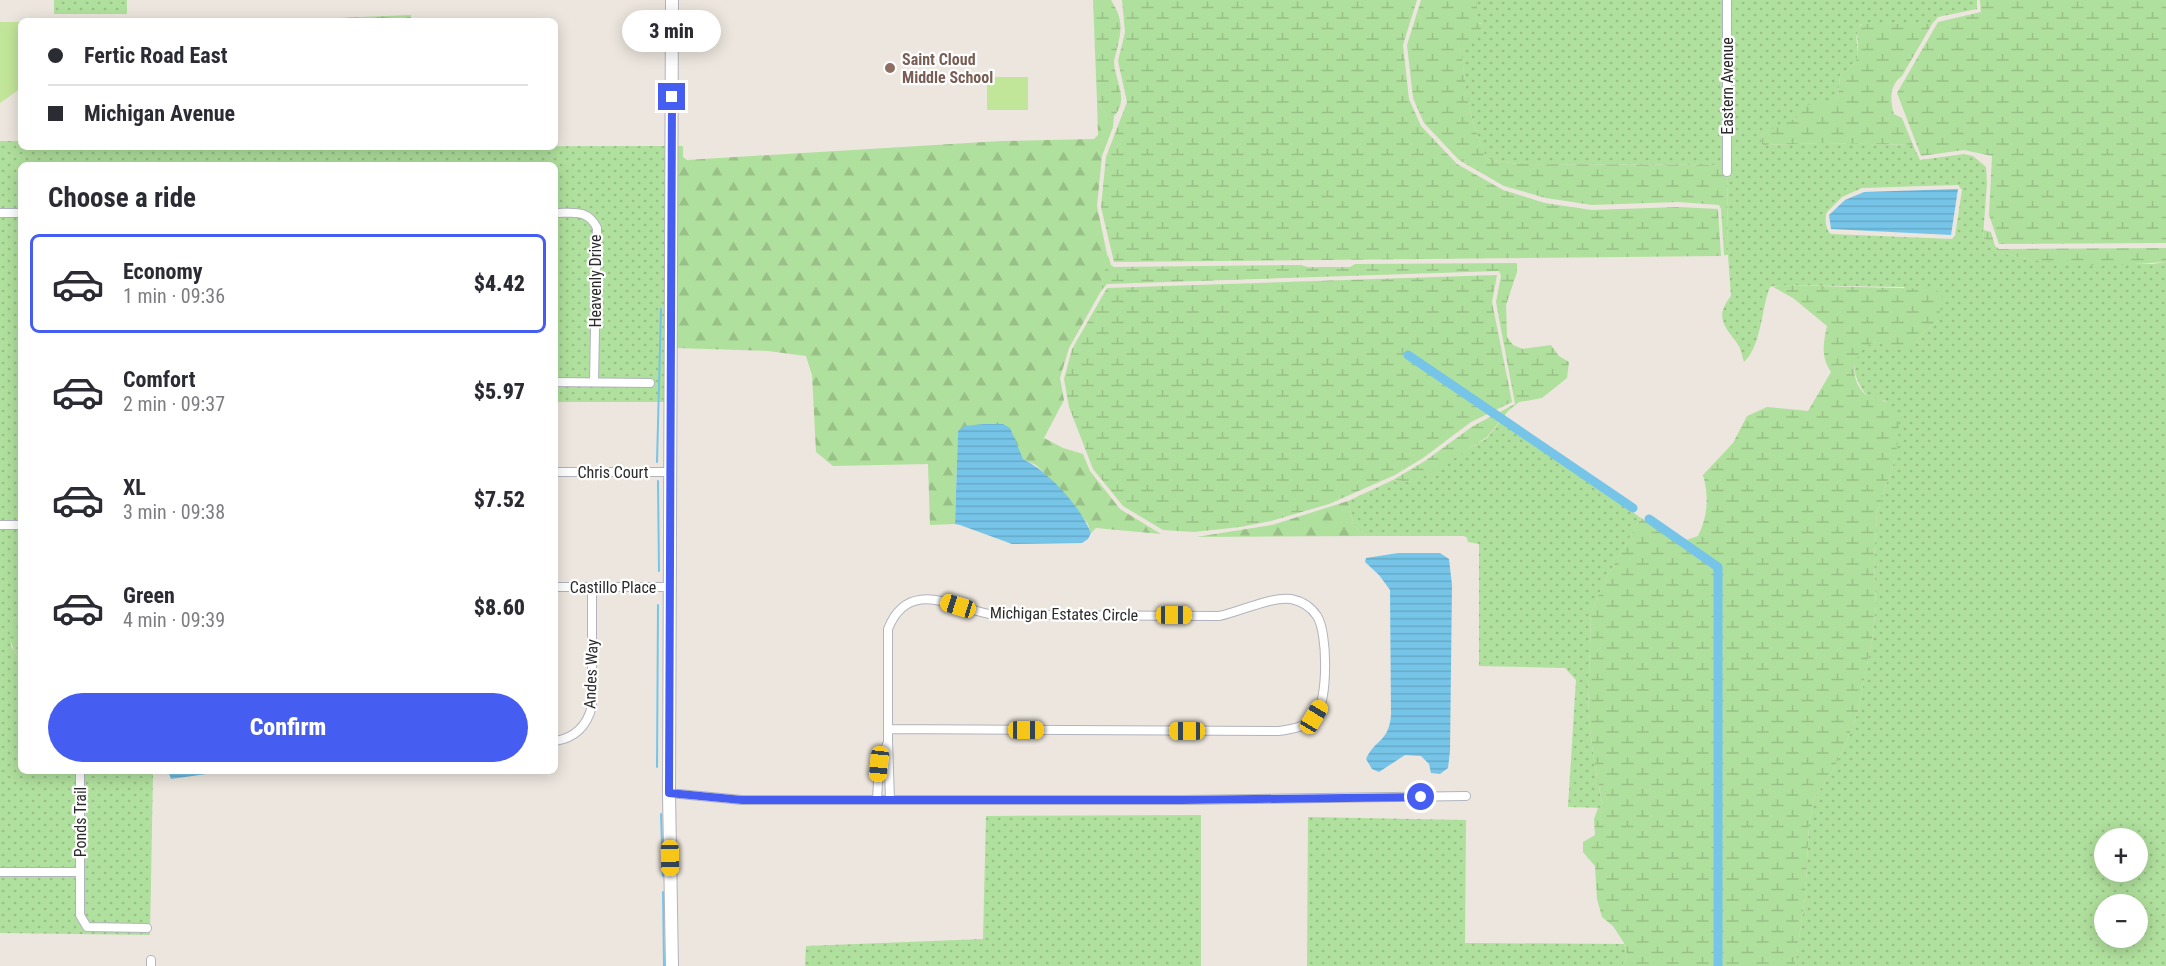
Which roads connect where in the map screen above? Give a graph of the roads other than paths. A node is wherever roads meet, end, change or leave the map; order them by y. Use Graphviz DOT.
graph roads {
  1 [pos="672,0"];
  2 [pos="1727,0"];
  3 [pos="1727,172"];
  4 [pos="0,213"];
  5 [pos="18,213"];
  6 [pos="558,213"];
  7 [pos="558,382"];
  8 [pos="594,382"];
  9 [pos="650,382"];
  10 [pos="558,472"];
  11 [pos="672,472"];
  12 [pos="0,525"];
  13 [pos="18,525"];
  14 [pos="558,587"];
  15 [pos="592,587"];
  16 [pos="670,587"];
  17 [pos="888,729"];
  18 [pos="558,740"];
  19 [pos="888,741"];
  20 [pos="80,774"];
  21 [pos="669,793"];
  22 [pos="1466,796"];
  23 [pos="877,800"];
  24 [pos="890,800"];
  25 [pos="0,872"];
  26 [pos="80,872"];
  27 [pos="147,928"];
  28 [pos="672,966"];
  1 -- 11 [label="street"];
  2 -- 3 [label="street, Eastern Avenue"];
  4 -- 5 [label="street"];
  6 -- 8 [label="street, Heavenly Drive"];
  7 -- 8 [label="street"];
  8 -- 9 [label="street"];
  10 -- 11 [label="street, Chris Court"];
  11 -- 16 [label="street"];
  12 -- 13 [label="street"];
  14 -- 15 [label="street, Castillo Place"];
  15 -- 16 [label="street, Castillo Place"];
  15 -- 18 [label="street, Andes Way"];
  16 -- 21 [label="street"];
  17 -- 17 [label="street, Michigan Estates Circle"];
  17 -- 19 [label="street, Michigan Estates Circle"];
  19 -- 23 [label="street, Michigan Estates Circle"];
  19 -- 24 [label="street, Michigan Estates Circle"];
  20 -- 26 [label="street, Ponds Trail"];
  21 -- 23 [label="street"];
  21 -- 28 [label="street"];
  22 -- 24 [label="street"];
  23 -- 24 [label="street"];
  25 -- 26 [label="street, Ponds Trail"];
  26 -- 27 [label="street, Ponds Trail"];
}
